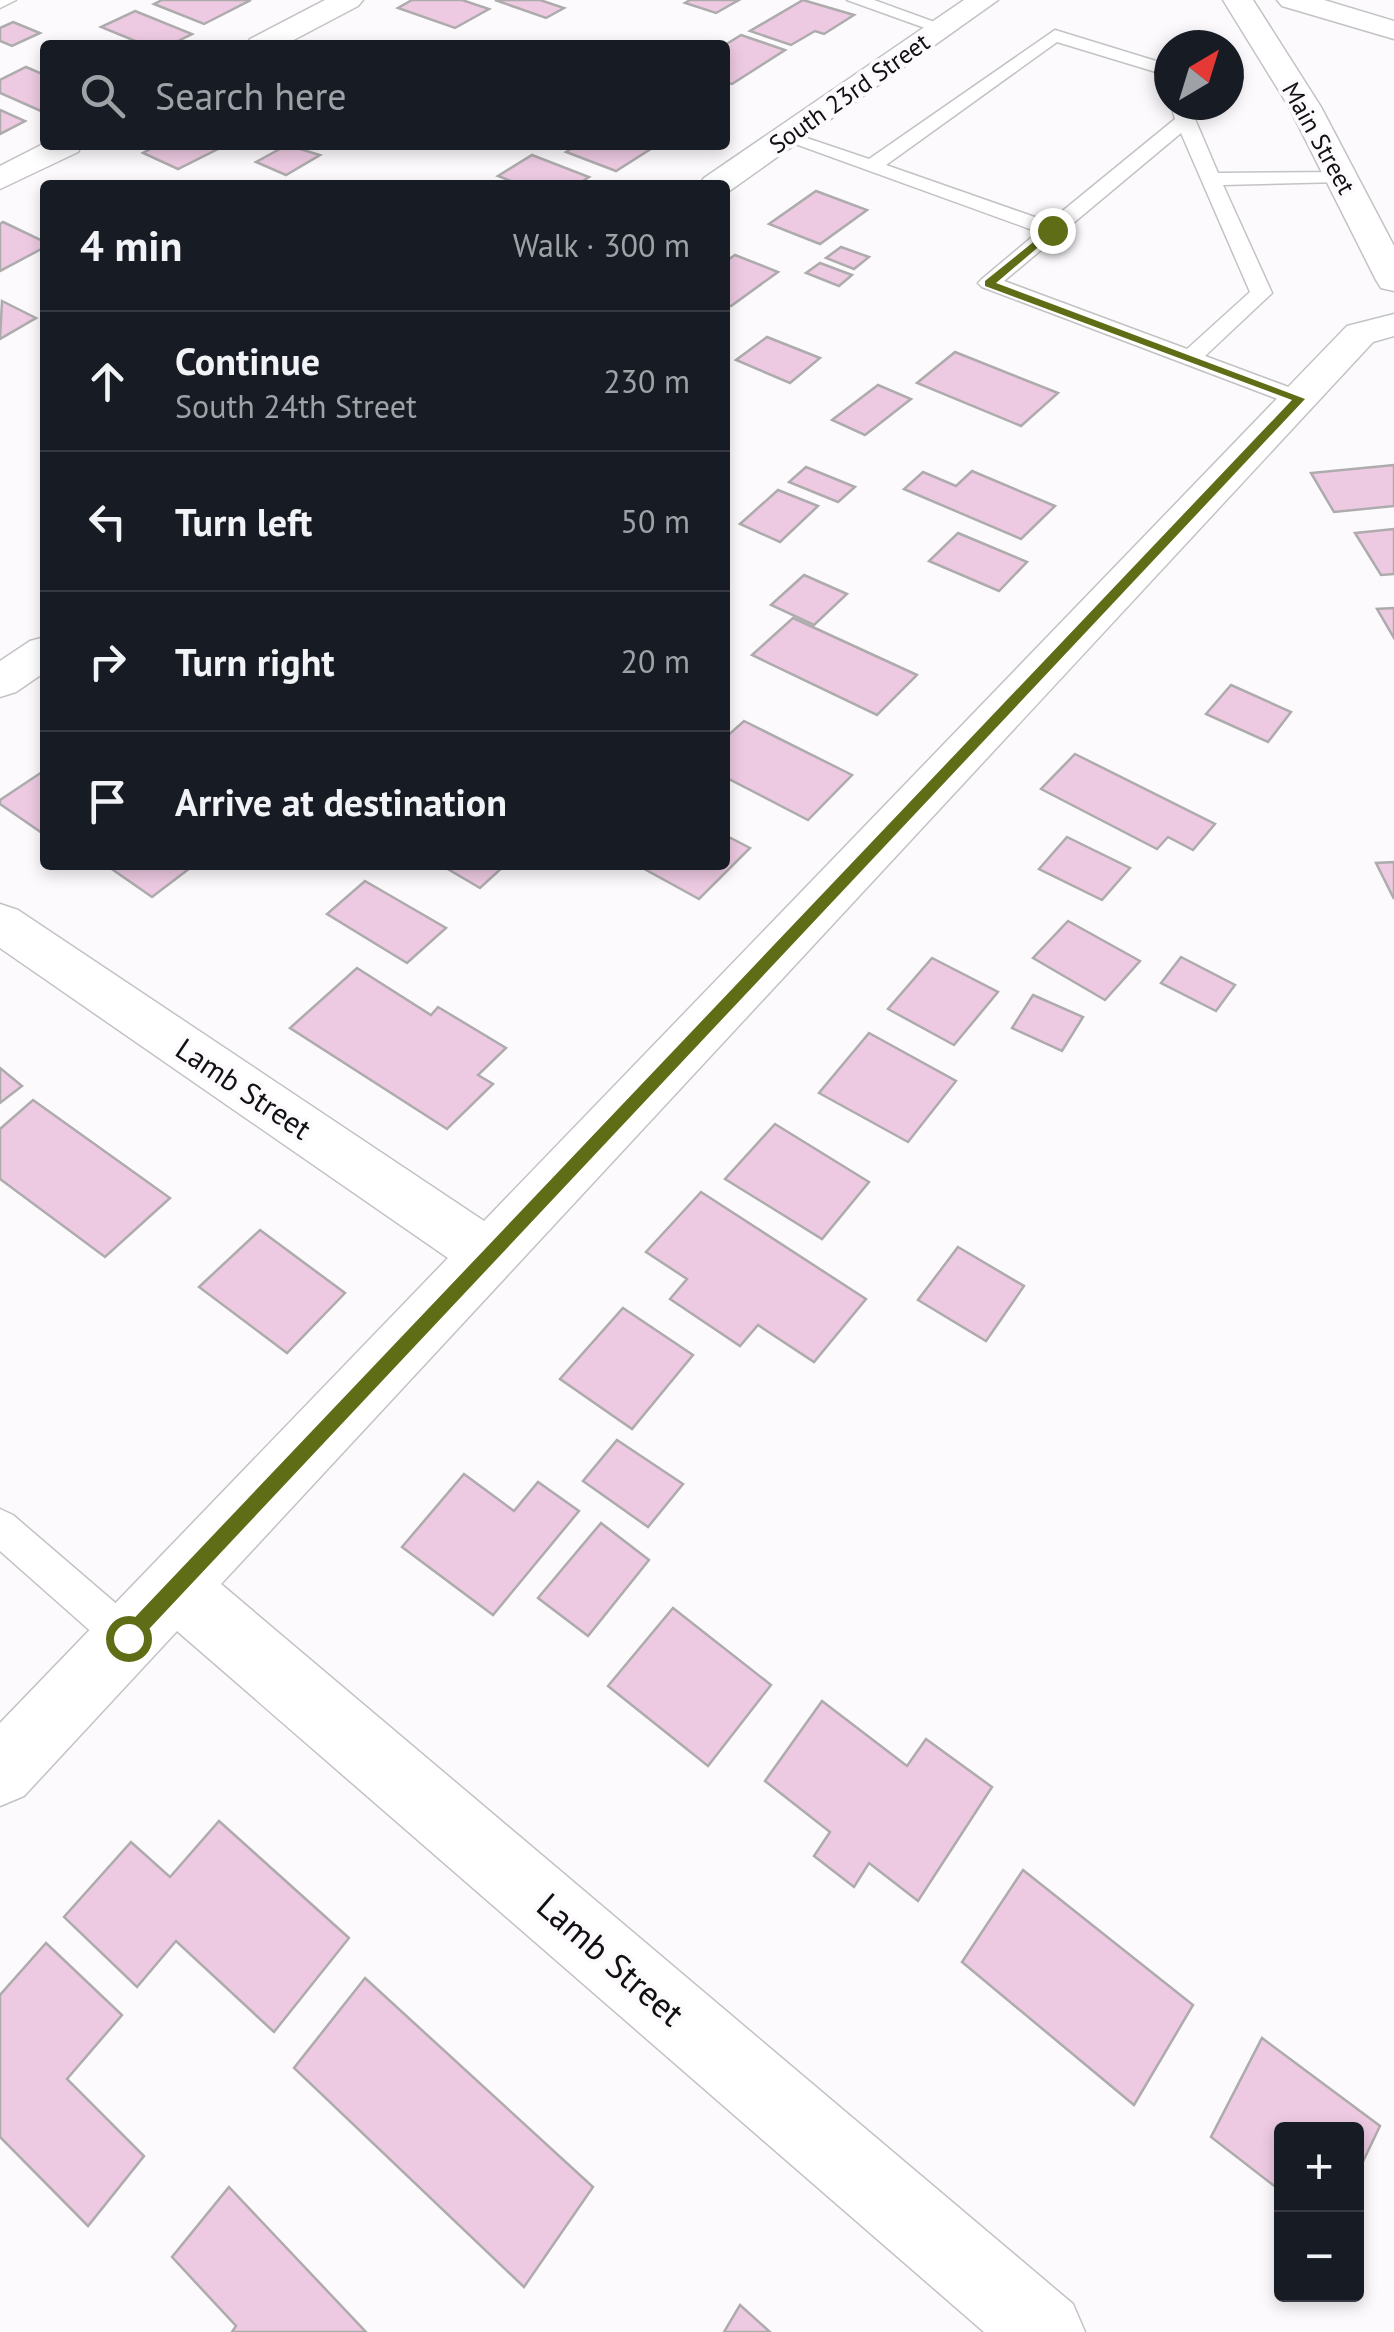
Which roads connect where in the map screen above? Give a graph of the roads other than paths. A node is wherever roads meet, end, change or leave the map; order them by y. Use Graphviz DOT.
graph roads {
  1 [pos="294,0"];
  2 [pos="856,0"];
  3 [pos="982,0"];
  4 [pos="1238,0"];
  5 [pos="1292,0"];
  6 [pos="337,6"];
  7 [pos="942,28"];
  8 [pos="1394,30"];
  9 [pos="271,40"];
  10 [pos="1154,66"];
  11 [pos="1173,120"];
  12 [pos="1185,120"];
  13 [pos="786,137"];
  14 [pos="56,150"];
  15 [pos="872,166"];
  16 [pos="1340,176"];
  17 [pos="0,179"];
  18 [pos="1211,179"];
  19 [pos="723,180"];
  20 [pos="1052,230"];
  21 [pos="1394,280"];
  22 [pos="1394,325"];
  23 [pos="1190,358"];
  24 [pos="1299,399"];
  25 [pos="40,654"];
  26 [pos="0,682"];
  27 [pos="0,923"];
  28 [pos="488,1254"];
  29 [pos="0,1527"];
  30 [pos="176,1588"];
  31 [pos="128,1638"];
  32 [pos="0,1772"];
  33 [pos="1046,2332"];
  1 -- 6 [label="street"];
  2 -- 7 [label="lane"];
  3 -- 7 [label="street, South 23rd Street"];
  4 -- 16 [label="street, Main Street"];
  5 -- 8 [label="street"];
  6 -- 9 [label="street"];
  7 -- 13 [label="street, South 23rd Street"];
  10 -- 15 [label="lane"];
  11 -- 20 [label="lane"];
  12 -- 18 [label="lane"];
  13 -- 15 [label="lane"];
  13 -- 19 [label="street, South 23rd Street"];
  14 -- 17 [label="street"];
  15 -- 20 [label="lane"];
  16 -- 18 [label="lane"];
  16 -- 21 [label="street, Main Street"];
  18 -- 23 [label="lane"];
  20 -- 23 [label="lane"];
  22 -- 24 [label="street"];
  23 -- 24 [label="lane"];
  24 -- 28 [label="street"];
  25 -- 26 [label="street"];
  27 -- 28 [label="street, Lamb Street"];
  28 -- 30 [label="street"];
  29 -- 31 [label="lane"];
  30 -- 31 [label="street"];
  30 -- 33 [label="street, Lamb Street"];
  31 -- 32 [label="street"];
}
